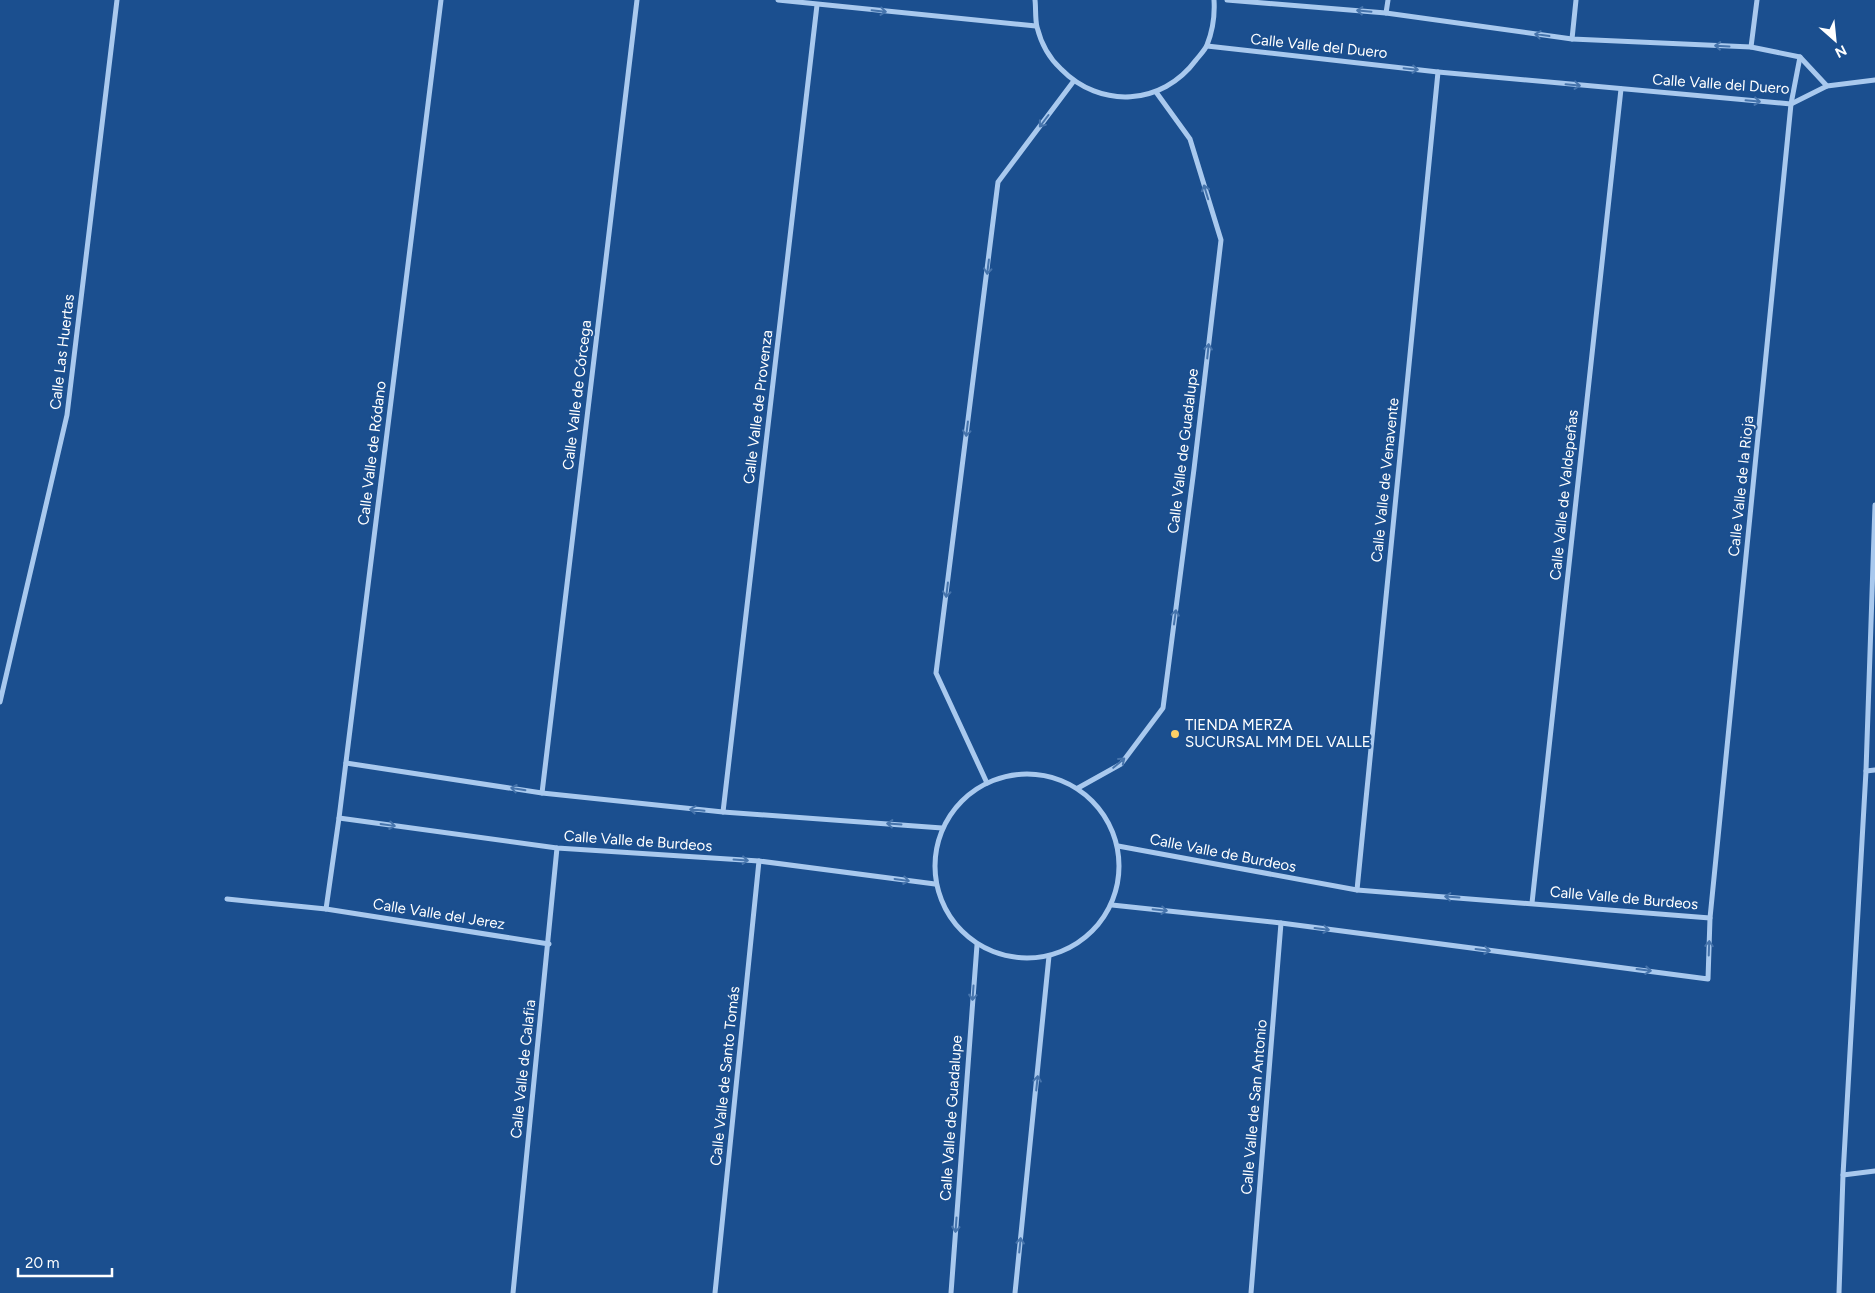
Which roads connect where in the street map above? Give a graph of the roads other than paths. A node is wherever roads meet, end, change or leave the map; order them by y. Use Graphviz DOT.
graph roads {
  1 [pos="117,0"];
  2 [pos="441,0"];
  3 [pos="637,0"];
  4 [pos="778,0"];
  5 [pos="1035,0"];
  6 [pos="1214,0"];
  7 [pos="1227,0"];
  8 [pos="1388,0"];
  9 [pos="1576,0"];
  10 [pos="1757,0"];
  11 [pos="817,5"];
  12 [pos="1386,13"];
  13 [pos="1036,26"];
  14 [pos="1572,39"];
  15 [pos="1206,46"];
  16 [pos="1751,47"];
  17 [pos="1800,57"];
  18 [pos="1438,72"];
  19 [pos="1875,80"];
  20 [pos="1073,82"];
  21 [pos="1827,86"];
  22 [pos="1621,90"];
  23 [pos="1156,92"];
  24 [pos="1791,104"];
  25 [pos="1875,505"];
  26 [pos="0,702"];
  27 [pos="346,763"];
  28 [pos="1875,770"];
  29 [pos="1866,771"];
  30 [pos="987,783"];
  31 [pos="1078,788"];
  32 [pos="542,793"];
  33 [pos="723,812"];
  34 [pos="339,818"];
  35 [pos="942,828"];
  36 [pos="1118,846"];
  37 [pos="557,848"];
  38 [pos="759,861"];
  39 [pos="936,884"];
  40 [pos="1357,890"];
  41 [pos="227,899"];
  42 [pos="1532,903"];
  43 [pos="1112,905"];
  44 [pos="326,909"];
  45 [pos="1710,918"];
  46 [pos="1281,923"];
  47 [pos="549,944"];
  48 [pos="977,945"];
  49 [pos="1049,956"];
  50 [pos="1875,1171"];
  51 [pos="1843,1175"];
  52 [pos="513,1293"];
  53 [pos="715,1293"];
  54 [pos="951,1293"];
  55 [pos="1015,1293"];
  56 [pos="1251,1293"];
  57 [pos="1839,1293"];
  1 -- 26 [label="street, Calle Las Huertas"];
  2 -- 27 [label="street, Calle Valle de Ródano"];
  3 -- 32 [label="street, Calle Valle de Córcega"];
  4 -- 11 [label="street"];
  5 -- 13 [label="street"];
  6 -- 15 [label="street"];
  12 -- 7 [label="street, one-way"];
  8 -- 12 [label="street"];
  9 -- 14 [label="street"];
  10 -- 16 [label="street"];
  11 -- 13 [label="street, one-way"];
  11 -- 33 [label="street, Calle Valle de Provenza"];
  14 -- 12 [label="street, one-way"];
  13 -- 20 [label="street"];
  16 -- 14 [label="street, one-way"];
  15 -- 18 [label="street, Calle Valle del Duero, one-way"];
  15 -- 23 [label="street"];
  16 -- 17 [label="street"];
  17 -- 21 [label="street"];
  17 -- 24 [label="street, Calle Valle de la Rioja"];
  18 -- 22 [label="street, Calle Valle del Duero, one-way"];
  18 -- 40 [label="street, Calle Valle de Venavente"];
  19 -- 21 [label="street, Calle Valle del Duero"];
  20 -- 23 [label="street"];
  20 -- 30 [label="street, one-way"];
  21 -- 24 [label="street, Calle Valle del Duero"];
  22 -- 24 [label="street, Calle Valle del Duero, one-way"];
  22 -- 42 [label="street, Calle Valle de Valdepeñas"];
  31 -- 23 [label="street, Calle Valle de Guadalupe, one-way"];
  24 -- 45 [label="street, Calle Valle de la Rioja"];
  25 -- 29 [label="street"];
  32 -- 27 [label="street, one-way"];
  27 -- 34 [label="street, Calle Valle de Ródano"];
  28 -- 29 [label="street"];
  29 -- 51 [label="street"];
  30 -- 31 [label="street"];
  30 -- 35 [label="street"];
  31 -- 36 [label="street"];
  33 -- 32 [label="street, one-way"];
  35 -- 33 [label="street, one-way"];
  34 -- 37 [label="street, Calle Valle de Burdeos, one-way"];
  34 -- 44 [label="street, Calle Valle de Ródano"];
  35 -- 39 [label="street"];
  36 -- 40 [label="street, Calle Valle de Burdeos"];
  36 -- 43 [label="street"];
  37 -- 38 [label="street, Calle Valle de Burdeos, one-way"];
  37 -- 47 [label="street, Calle Valle de Calafia"];
  38 -- 39 [label="street, Calle Valle de Burdeos, one-way"];
  38 -- 53 [label="street, Calle Valle de Santo Tomás"];
  39 -- 48 [label="street"];
  42 -- 40 [label="street, Calle Valle de Burdeos, one-way"];
  41 -- 44 [label="street, Calle Valle del Jerez"];
  42 -- 45 [label="street, Calle Valle de Burdeos"];
  43 -- 46 [label="street, Calle Valle de Burdeos, one-way"];
  43 -- 49 [label="street"];
  44 -- 47 [label="street, Calle Valle del Jerez"];
  46 -- 45 [label="street, Calle Valle de Burdeos, one-way"];
  46 -- 56 [label="street, Calle Valle de San Antonio"];
  47 -- 52 [label="street, Calle Valle de Calafia"];
  48 -- 49 [label="street"];
  48 -- 54 [label="street, Calle Valle de Guadalupe, one-way"];
  55 -- 49 [label="street, one-way"];
  50 -- 51 [label="street"];
  51 -- 57 [label="street"];
}
